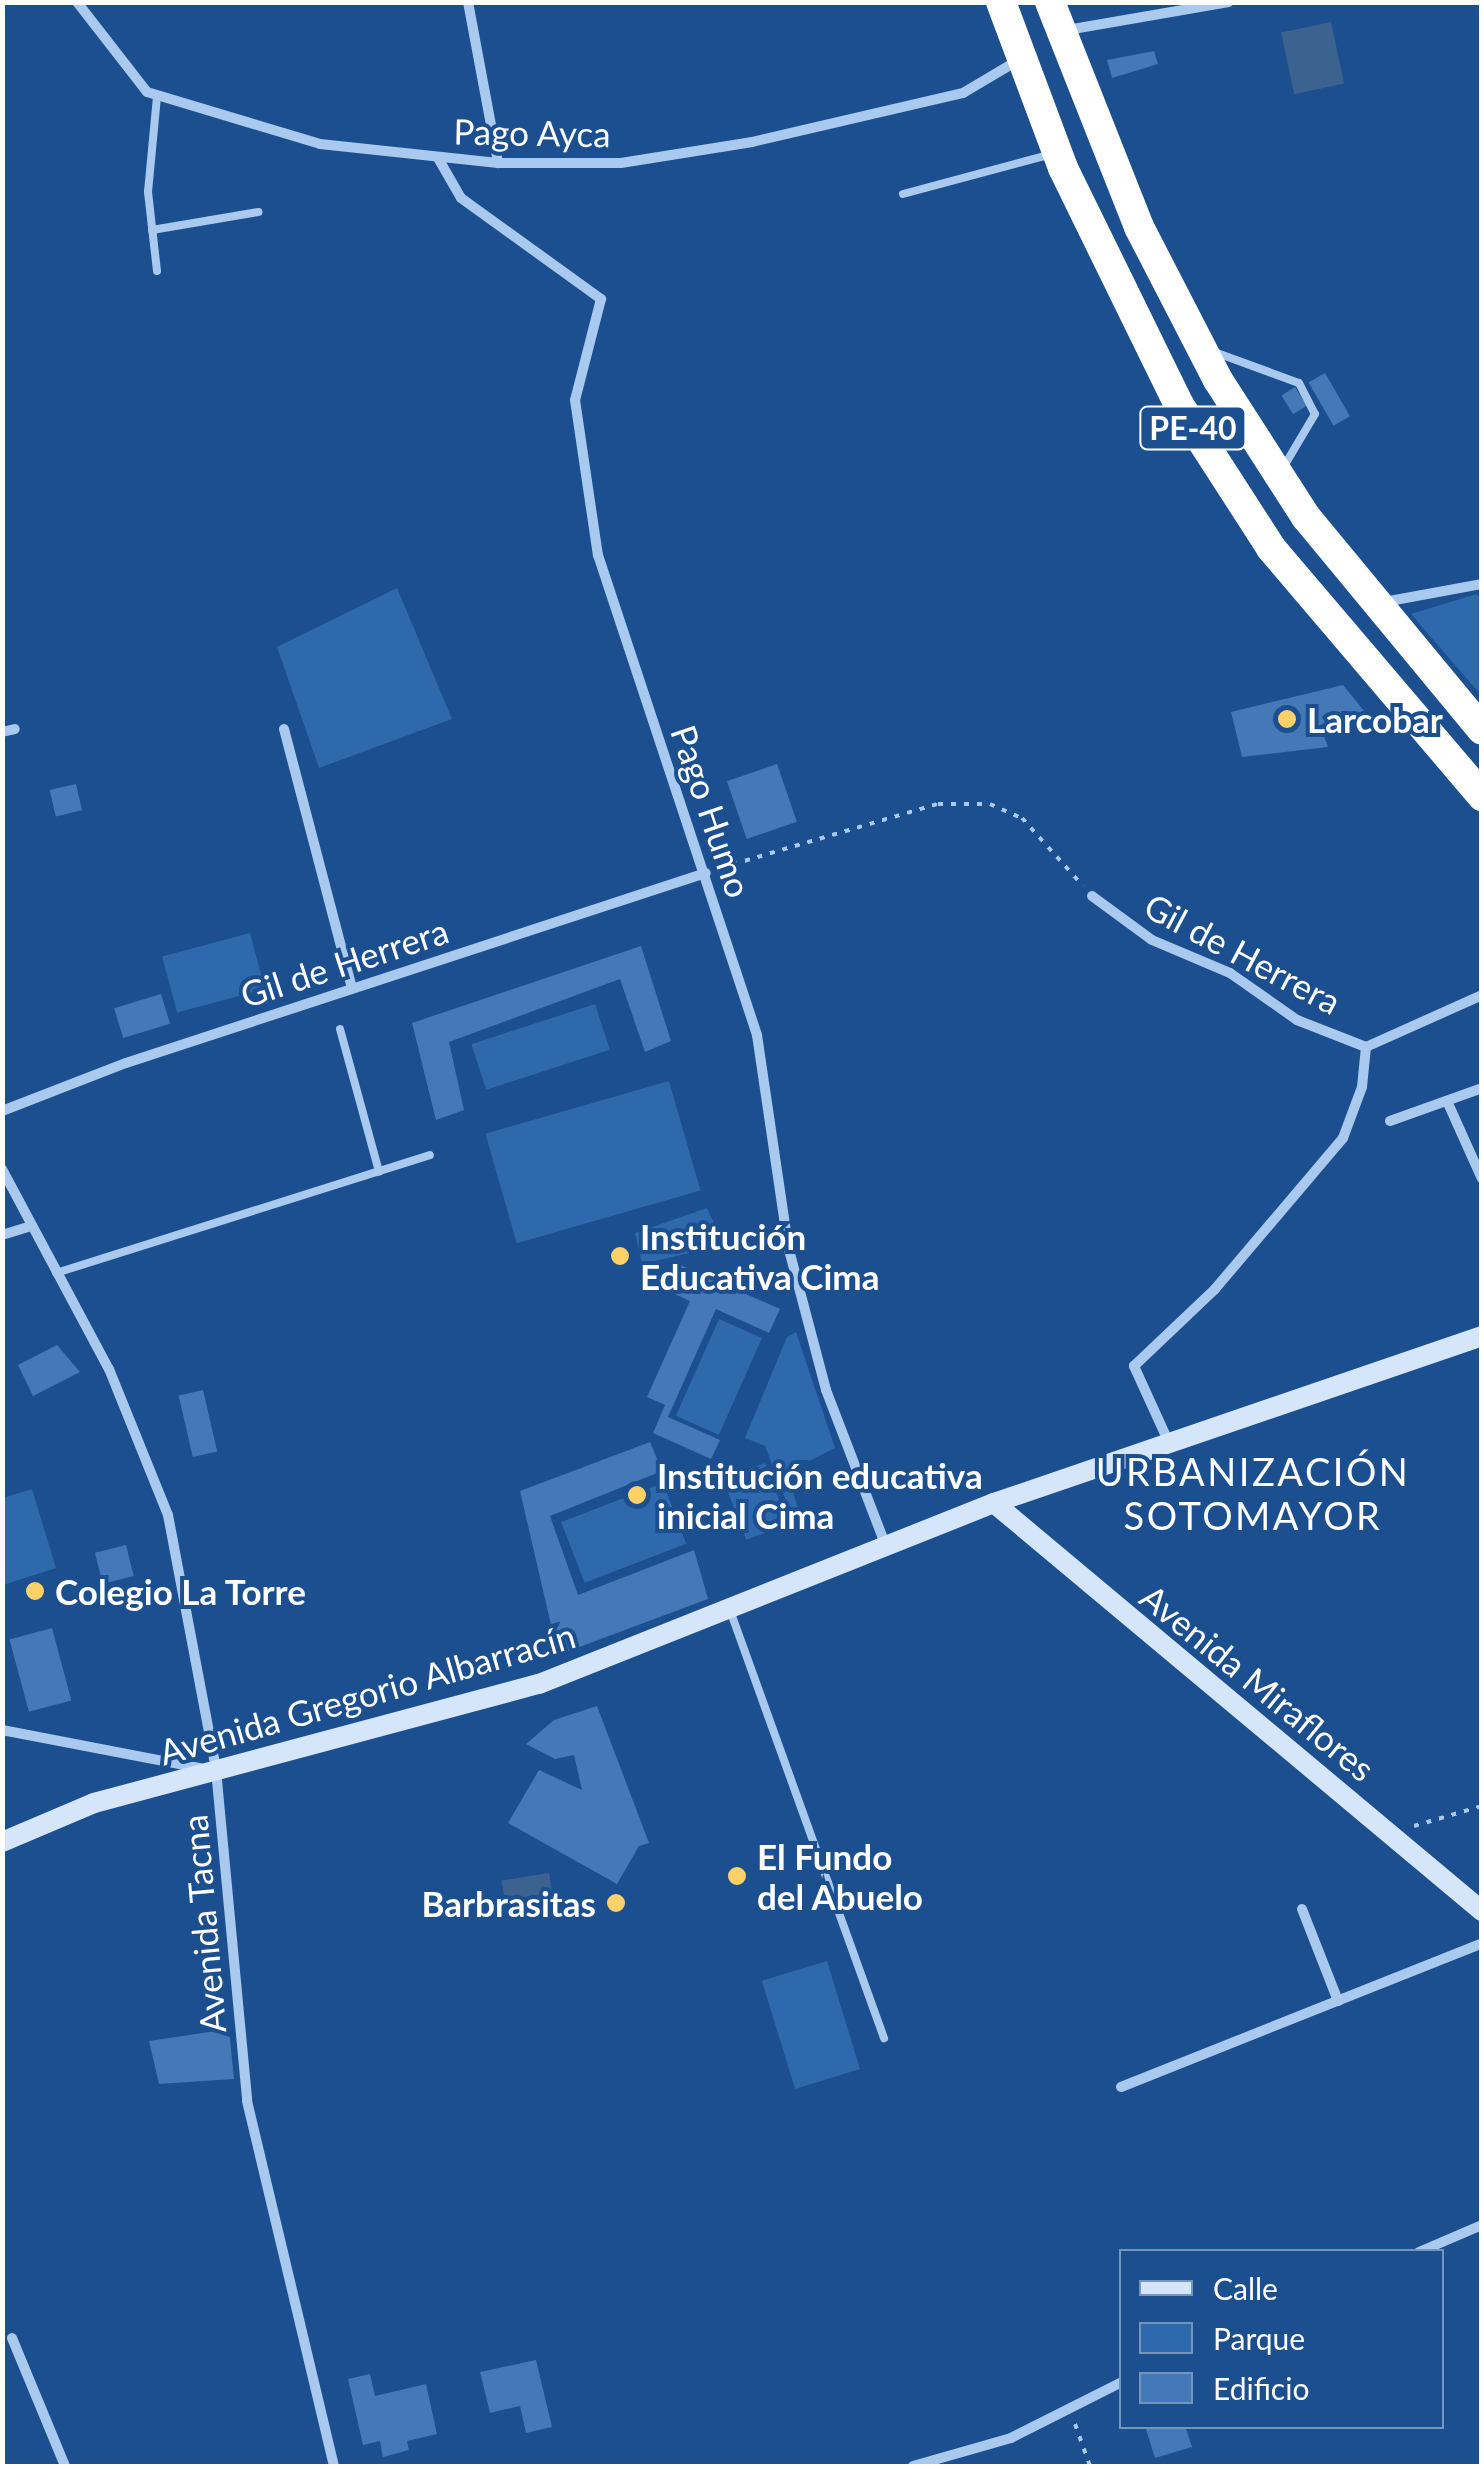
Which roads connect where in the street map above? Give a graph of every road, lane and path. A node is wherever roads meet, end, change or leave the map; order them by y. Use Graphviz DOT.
graph roads {
  1 [pos="76,2"];
  2 [pos="468,2"];
  3 [pos="1001,2"];
  4 [pos="1229,2"];
  5 [pos="1055,17"];
  6 [pos="1022,58"];
  7 [pos="158,96"];
  8 [pos="1058,152"];
  9 [pos="438,158"];
  10 [pos="498,163"];
  11 [pos="904,194"];
  12 [pos="258,212"];
  13 [pos="152,230"];
  14 [pos="157,272"];
  15 [pos="1200,347"];
  16 [pos="1278,477"];
  17 [pos="1239,502"];
  18 [pos="1482,584"];
  19 [pos="1373,604"];
  20 [pos="284,728"];
  21 [pos="16,730"];
  22 [pos="1482,730"];
  23 [pos="2,732"];
  24 [pos="1482,796"];
  25 [pos="706,873"];
  26 [pos="1092,896"];
  27 [pos="352,988"];
  28 [pos="1482,995"];
  29 [pos="340,1029"];
  30 [pos="1366,1047"];
  31 [pos="1482,1088"];
  32 [pos="1447,1100"];
  33 [pos="2,1111"];
  34 [pos="1390,1121"];
  35 [pos="430,1155"];
  36 [pos="2,1169"];
  37 [pos="379,1172"];
  38 [pos="1482,1178"];
  39 [pos="30,1226"];
  40 [pos="2,1235"];
  41 [pos="56,1273"];
  42 [pos="1482,1336"];
  43 [pos="1170,1446"];
  44 [pos="994,1503"];
  45 [pos="888,1550"];
  46 [pos="731,1612"];
  47 [pos="2,1730"];
  48 [pos="216,1770"];
  49 [pos="1482,1806"];
  50 [pos="1395,1834"];
  51 [pos="2,1842"];
  52 [pos="1302,1909"];
  53 [pos="1482,1911"];
  54 [pos="1482,1942"];
  55 [pos="1338,2001"];
  56 [pos="884,2038"];
  57 [pos="1121,2087"];
  58 [pos="1482,2225"];
  59 [pos="1427,2249"];
  60 [pos="12,2338"];
  61 [pos="1119,2384"];
  62 [pos="1069,2409"];
  63 [pos="65,2466"];
  64 [pos="334,2466"];
  65 [pos="913,2466"];
  66 [pos="1090,2466"];
  1 -- 7 [label="street, Pago Ayca"];
  2 -- 10 [label="street"];
  3 -- 6 [label="highway, PE-40"];
  4 -- 5 [label="street"];
  5 -- 15 [label="highway, PE-40"];
  6 -- 8 [label="highway, PE-40"];
  6 -- 10 [label="street, Pago Ayca"];
  7 -- 9 [label="street, Pago Ayca"];
  7 -- 13 [label="lane"];
  8 -- 11 [label="lane"];
  8 -- 17 [label="highway, PE-40"];
  9 -- 10 [label="street, Pago Ayca"];
  9 -- 25 [label="street, Pago Humo"];
  12 -- 13 [label="lane"];
  13 -- 14 [label="lane"];
  15 -- 16 [label="highway, PE-40"];
  15 -- 16 [label="lane"];
  16 -- 17 [label="highway"];
  16 -- 19 [label="highway, PE-40"];
  17 -- 24 [label="highway, PE-40"];
  18 -- 19 [label="street"];
  19 -- 22 [label="highway, PE-40"];
  20 -- 27 [label="street"];
  21 -- 23 [label="street"];
  25 -- 26 [label="path"];
  25 -- 27 [label="street, Gil de Herrera"];
  25 -- 45 [label="street, Pago Humo"];
  26 -- 30 [label="street, Gil de Herrera"];
  27 -- 33 [label="street, Gil de Herrera"];
  28 -- 30 [label="street, Gil de Herrera"];
  29 -- 37 [label="lane"];
  30 -- 43 [label="street"];
  31 -- 32 [label="street"];
  32 -- 34 [label="street"];
  32 -- 38 [label="street"];
  35 -- 37 [label="lane"];
  36 -- 39 [label="street, Avenida Tacna"];
  37 -- 41 [label="lane"];
  39 -- 40 [label="street"];
  39 -- 41 [label="street, Avenida Tacna"];
  41 -- 48 [label="street, Avenida Tacna"];
  42 -- 43 [label="street, Avenida Gregorio Albarracín"];
  43 -- 44 [label="street, Avenida Gregorio Albarracín"];
  44 -- 45 [label="street, Avenida Gregorio Albarracín"];
  44 -- 50 [label="street, Avenida Miraflores"];
  45 -- 46 [label="street, Avenida Gregorio Albarracín"];
  46 -- 48 [label="street, Avenida Gregorio Albarracín"];
  46 -- 56 [label="lane"];
  47 -- 48 [label="street"];
  48 -- 51 [label="street, Avenida Gregorio Albarracín"];
  48 -- 64 [label="street, Avenida Tacna"];
  49 -- 50 [label="path"];
  50 -- 53 [label="street, Avenida Miraflores"];
  52 -- 55 [label="street"];
  54 -- 55 [label="street"];
  55 -- 57 [label="street"];
  58 -- 59 [label="street"];
  60 -- 63 [label="street"];
  61 -- 62 [label="street"];
  62 -- 65 [label="street"];
  62 -- 66 [label="path"];
}
